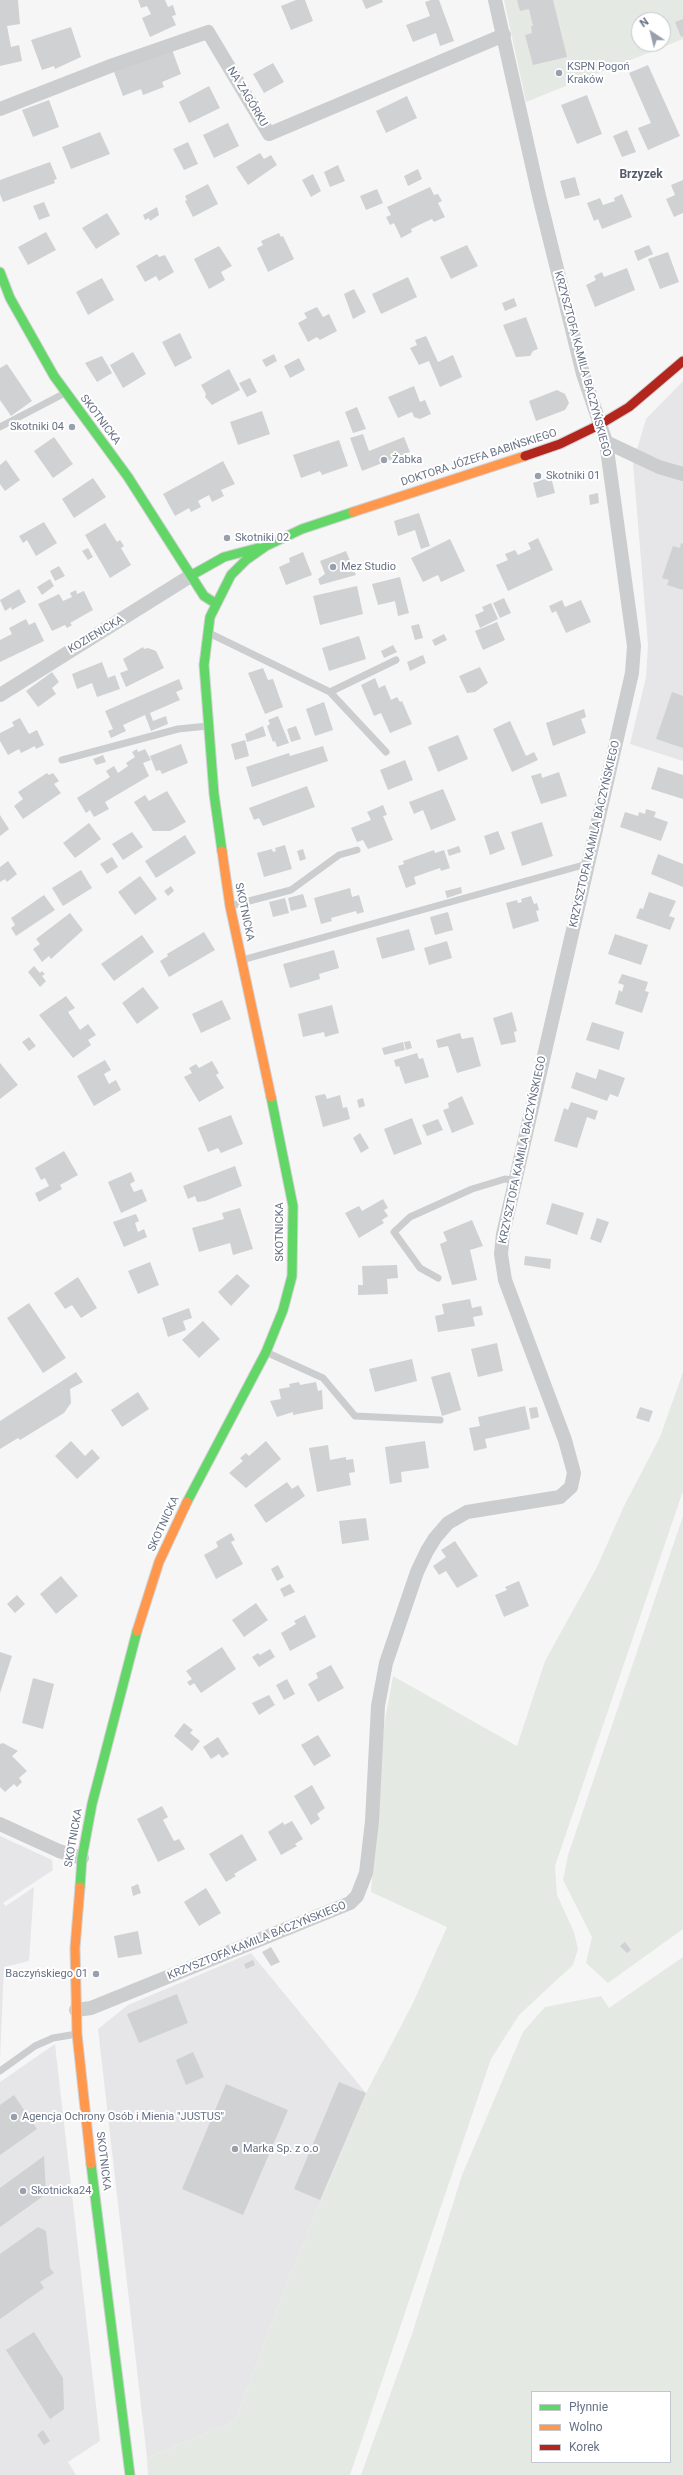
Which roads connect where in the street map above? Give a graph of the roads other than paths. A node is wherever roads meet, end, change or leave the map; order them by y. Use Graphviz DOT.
graph roads {
  1 [pos="495,0"];
  2 [pos="504,35"];
  3 [pos="0,109"];
  4 [pos="0,272"];
  5 [pos="683,361"];
  6 [pos="65,393"];
  7 [pos="599,425"];
  8 [pos="0,427"];
  9 [pos="606,442"];
  10 [pos="683,474"];
  11 [pos="266,546"];
  12 [pos="196,572"];
  13 [pos="218,583"];
  14 [pos="215,603"];
  15 [pos="207,632"];
  16 [pos="396,660"];
  17 [pos="330,692"];
  18 [pos="0,695"];
  19 [pos="208,726"];
  20 [pos="386,752"];
  21 [pos="62,760"];
  22 [pos="357,850"];
  23 [pos="587,864"];
  24 [pos="230,906"];
  25 [pos="242,960"];
  26 [pos="516,1181"];
  27 [pos="438,1278"];
  28 [pos="266,1352"];
  29 [pos="440,1420"];
  30 [pos="0,1824"];
  31 [pos="82,1858"];
  32 [pos="76,2010"];
  33 [pos="77,2034"];
  34 [pos="0,2071"];
  35 [pos="130,2475"];
  1 -- 2 [label="street, KRZYSZTOFA KAMILA BACZYŃSKIEGO"];
  2 -- 3 [label="street, NA ZAGÓRKU"];
  2 -- 7 [label="street, KRZYSZTOFA KAMILA BACZYŃSKIEGO"];
  4 -- 6 [label="main road, SKOTNICKA"];
  5 -- 7 [label="main road, DOKTORA JÓZEFA BABIŃSKIEGO"];
  6 -- 8 [label="lane"];
  6 -- 12 [label="main road, SKOTNICKA"];
  7 -- 9 [label="street, KRZYSZTOFA KAMILA BACZYŃSKIEGO"];
  7 -- 11 [label="main road, DOKTORA JÓZEFA BABIŃSKIEGO"];
  9 -- 10 [label="street"];
  9 -- 23 [label="street, KRZYSZTOFA KAMILA BACZYŃSKIEGO"];
  11 -- 12 [label="main road"];
  11 -- 13 [label="main road, SKOTNICKA"];
  12 -- 13 [label="main road, SKOTNICKA"];
  12 -- 14 [label="main road, SKOTNICKA"];
  12 -- 18 [label="street, KOZIENICKA"];
  13 -- 14 [label="main road, SKOTNICKA"];
  14 -- 15 [label="main road, SKOTNICKA"];
  15 -- 17 [label="lane"];
  15 -- 19 [label="main road, SKOTNICKA"];
  16 -- 17 [label="lane"];
  17 -- 20 [label="lane"];
  19 -- 21 [label="lane"];
  19 -- 24 [label="main road, SKOTNICKA"];
  22 -- 24 [label="lane"];
  23 -- 25 [label="lane"];
  23 -- 26 [label="street, KRZYSZTOFA KAMILA BACZYŃSKIEGO"];
  24 -- 25 [label="main road, SKOTNICKA"];
  25 -- 28 [label="main road, SKOTNICKA"];
  26 -- 27 [label="lane"];
  26 -- 32 [label="street, KRZYSZTOFA KAMILA BACZYŃSKIEGO"];
  28 -- 29 [label="lane"];
  28 -- 31 [label="main road, SKOTNICKA"];
  30 -- 31 [label="street"];
  31 -- 32 [label="main road, SKOTNICKA"];
  32 -- 33 [label="main road, SKOTNICKA"];
  33 -- 34 [label="lane"];
  33 -- 35 [label="main road, SKOTNICKA"];
}
